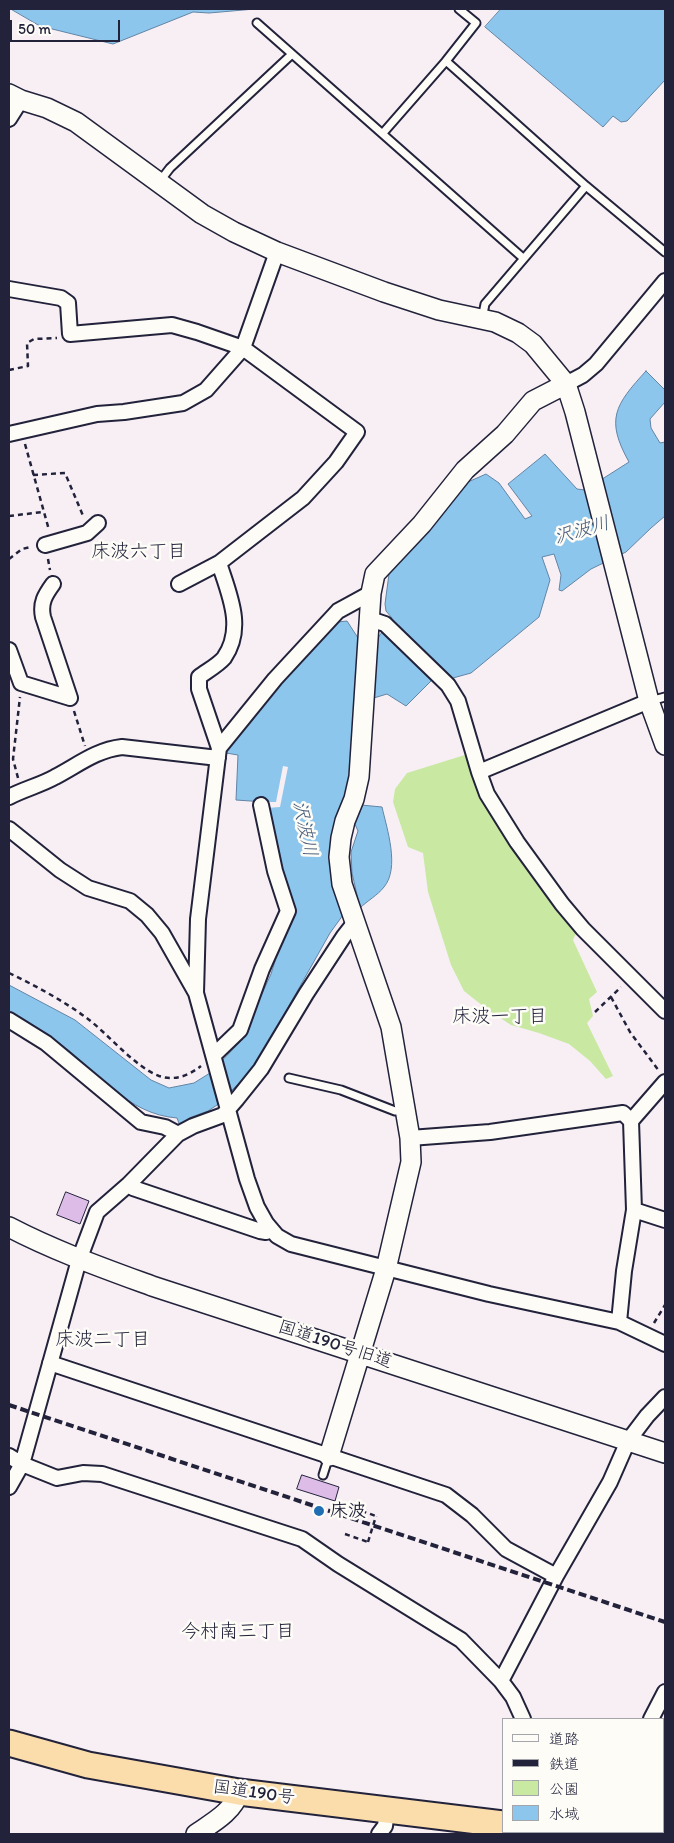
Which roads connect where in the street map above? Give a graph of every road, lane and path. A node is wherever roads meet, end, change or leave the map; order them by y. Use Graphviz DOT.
graph roads {
  1 [pos="459,9"];
  2 [pos="257,23"];
  3 [pos="291,55"];
  4 [pos="446,61"];
  5 [pos="15,97"];
  6 [pos="9,119"];
  7 [pos="383,133"];
  8 [pos="159,183"];
  9 [pos="586,186"];
  10 [pos="277,252"];
  11 [pos="665,252"];
  12 [pos="523,258"];
  13 [pos="665,281"];
  14 [pos="9,290"];
  15 [pos="482,319"];
  16 [pos="70,334"];
  17 [pos="243,348"];
  18 [pos="9,370"];
  19 [pos="566,384"];
  20 [pos="15,433"];
  21 [pos="33,475"];
  22 [pos="43,512"];
  23 [pos="9,516"];
  24 [pos="94,527"];
  25 [pos="50,544"];
  26 [pos="9,560"];
  27 [pos="219,563"];
  28 [pos="54,584"];
  29 [pos="178,584"];
  30 [pos="371,593"];
  31 [pos="378,622"];
  32 [pos="9,650"];
  33 [pos="21,683"];
  34 [pos="70,698"];
  35 [pos="657,699"];
  36 [pos="665,745"];
  37 [pos="219,753"];
  38 [pos="89,757"];
  39 [pos="479,772"];
  40 [pos="22,791"];
  41 [pos="9,797"];
  42 [pos="261,806"];
  43 [pos="9,829"];
  44 [pos="355,922"];
  45 [pos="9,973"];
  46 [pos="631,977"];
  47 [pos="196,993"];
  48 [pos="611,997"];
  49 [pos="665,1011"];
  50 [pos="595,1012"];
  51 [pos="9,1020"];
  52 [pos="214,1058"];
  53 [pos="289,1078"];
  54 [pos="664,1083"];
  55 [pos="227,1107"];
  56 [pos="405,1110"];
  57 [pos="631,1122"];
  58 [pos="172,1131"];
  59 [pos="410,1138"];
  60 [pos="129,1184"];
  61 [pos="634,1210"];
  62 [pos="665,1220"];
  63 [pos="9,1227"];
  64 [pos="272,1230"];
  65 [pos="79,1260"];
  66 [pos="386,1269"];
  67 [pos="665,1305"];
  68 [pos="619,1322"];
  69 [pos="650,1335"];
  70 [pos="665,1344"];
  71 [pos="361,1354"];
  72 [pos="50,1363"];
  73 [pos="665,1397"];
  74 [pos="628,1441"];
  75 [pos="665,1453"];
  76 [pos="9,1456"];
  77 [pos="329,1456"];
  78 [pos="22,1464"];
  79 [pos="323,1474"];
  80 [pos="9,1487"];
  81 [pos="353,1508"];
  82 [pos="345,1534"];
  83 [pos="556,1576"];
  84 [pos="500,1681"];
  85 [pos="665,1692"];
  86 [pos="522,1718"];
  87 [pos="652,1718"];
  88 [pos="9,1743"];
  89 [pos="239,1792"];
  90 [pos="387,1811"];
  91 [pos="502,1824"];
  92 [pos="196,1834"];
  93 [pos="380,1834"];
  1 -- 4 [label="lane"];
  2 -- 3 [label="lane"];
  3 -- 7 [label="lane"];
  3 -- 8 [label="lane"];
  4 -- 7 [label="lane"];
  4 -- 9 [label="lane"];
  5 -- 6 [label="street"];
  5 -- 8 [label="street"];
  7 -- 12 [label="lane"];
  8 -- 10 [label="street"];
  9 -- 11 [label="lane"];
  9 -- 12 [label="lane"];
  10 -- 15 [label="street"];
  10 -- 17 [label="street"];
  12 -- 15 [label="lane"];
  13 -- 19 [label="street"];
  14 -- 16 [label="street"];
  15 -- 19 [label="street"];
  16 -- 17 [label="street"];
  16 -- 18 [label="path"];
  17 -- 20 [label="street"];
  17 -- 27 [label="street"];
  19 -- 30 [label="street"];
  19 -- 35 [label="street"];
  20 -- 21 [label="path"];
  21 -- 22 [label="path"];
  21 -- 24 [label="path"];
  22 -- 23 [label="path"];
  22 -- 25 [label="path"];
  24 -- 25 [label="street"];
  25 -- 26 [label="path"];
  25 -- 28 [label="path"];
  27 -- 29 [label="street"];
  27 -- 37 [label="street"];
  28 -- 34 [label="street"];
  30 -- 31 [label="street"];
  30 -- 37 [label="street"];
  31 -- 39 [label="street"];
  31 -- 44 [label="street"];
  32 -- 33 [label="street"];
  33 -- 34 [label="street"];
  33 -- 40 [label="path"];
  34 -- 38 [label="path"];
  35 -- 36 [label="street"];
  35 -- 39 [label="street"];
  37 -- 38 [label="street"];
  37 -- 47 [label="street"];
  38 -- 40 [label="street"];
  39 -- 46 [label="street"];
  40 -- 41 [label="street"];
  42 -- 52 [label="street"];
  43 -- 47 [label="street"];
  44 -- 55 [label="street"];
  44 -- 56 [label="street"];
  45 -- 52 [label="path"];
  46 -- 48 [label="path"];
  46 -- 49 [label="street"];
  47 -- 52 [label="street"];
  48 -- 50 [label="path"];
  48 -- 54 [label="path"];
  51 -- 58 [label="street"];
  52 -- 55 [label="street"];
  53 -- 56 [label="lane"];
  54 -- 57 [label="street"];
  55 -- 58 [label="street"];
  55 -- 64 [label="street"];
  56 -- 59 [label="street"];
  57 -- 59 [label="street"];
  57 -- 61 [label="street"];
  58 -- 60 [label="street"];
  59 -- 66 [label="street"];
  60 -- 64 [label="street"];
  60 -- 65 [label="street"];
  61 -- 62 [label="street"];
  61 -- 68 [label="street"];
  63 -- 65 [label="street, 国道190号旧道"];
  64 -- 66 [label="street"];
  65 -- 71 [label="street, 国道190号旧道"];
  65 -- 72 [label="street"];
  66 -- 68 [label="street"];
  66 -- 71 [label="street"];
  67 -- 69 [label="path"];
  68 -- 69 [label="street"];
  69 -- 70 [label="street"];
  71 -- 74 [label="street, 国道190号旧道"];
  71 -- 77 [label="street"];
  72 -- 77 [label="street"];
  72 -- 78 [label="street"];
  73 -- 74 [label="street"];
  74 -- 75 [label="street, 国道190号旧道"];
  74 -- 83 [label="street"];
  76 -- 78 [label="street"];
  77 -- 79 [label="lane"];
  77 -- 83 [label="street"];
  78 -- 80 [label="street"];
  78 -- 84 [label="street"];
  81 -- 82 [label="path, bridge"];
  83 -- 84 [label="street"];
  84 -- 86 [label="street"];
  85 -- 87 [label="street"];
  88 -- 89 [label="highway, 国道190号"];
  89 -- 90 [label="highway, 国道190号"];
  89 -- 92 [label="street"];
  90 -- 91 [label="highway, 国道190号"];
  90 -- 93 [label="street"];
}
